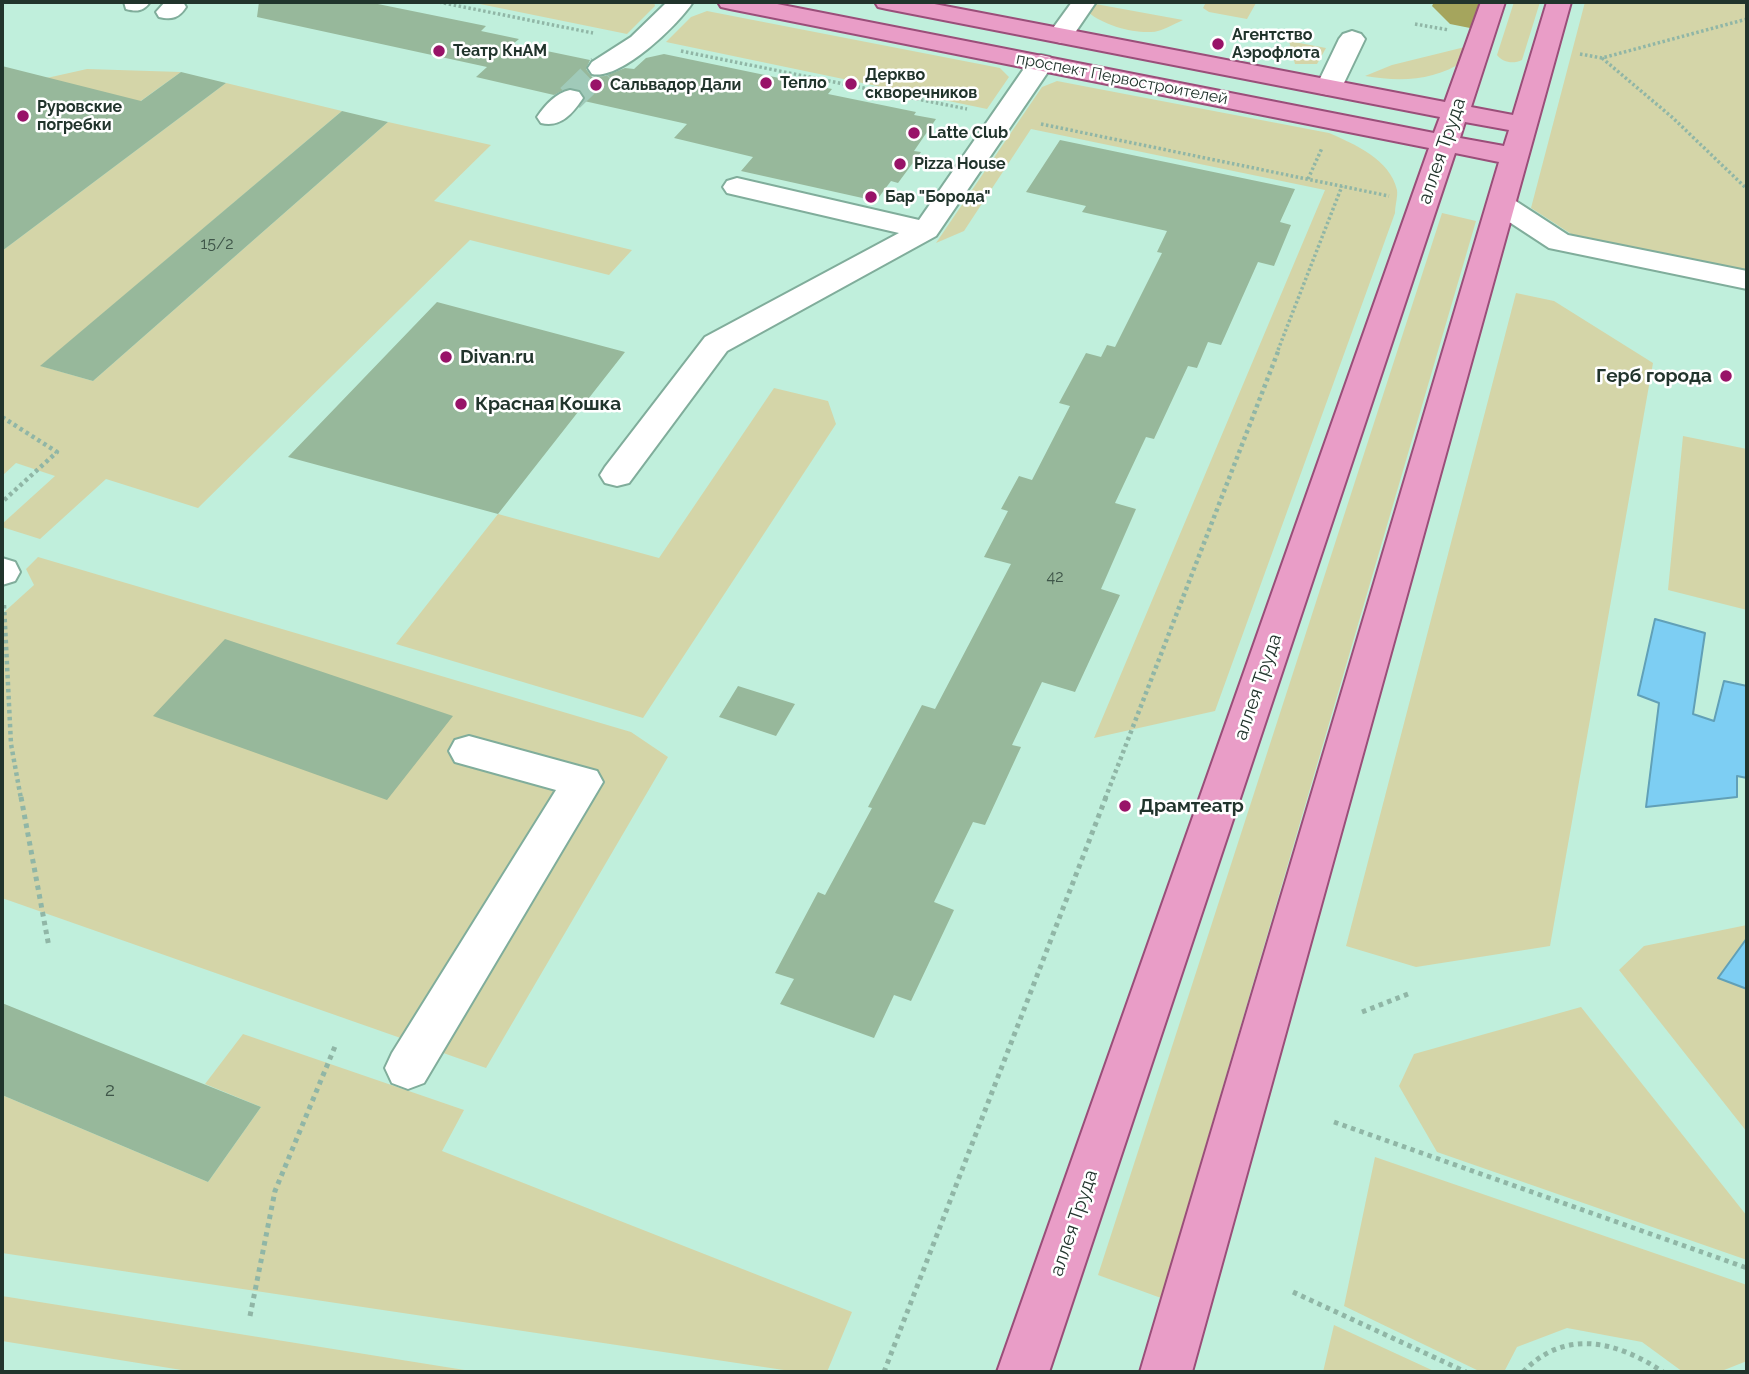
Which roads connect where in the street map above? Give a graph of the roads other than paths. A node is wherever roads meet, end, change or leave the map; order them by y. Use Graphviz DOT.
graph roads {
  1 [pos="681,2"];
  2 [pos="730,2"];
  3 [pos="887,2"];
  4 [pos="1084,2"];
  5 [pos="1493,2"];
  6 [pos="1559,2"];
  7 [pos="1061,35"];
  8 [pos="1352,39"];
  9 [pos="1041,63"];
  10 [pos="611,70"];
  11 [pos="1329,87"];
  12 [pos="1524,125"];
  13 [pos="1450,127"];
  14 [pos="1515,157"];
  15 [pos="737,187"];
  16 [pos="1502,204"];
  17 [pos="926,230"];
  18 [pos="1747,280"];
  19 [pos="617,475"];
  20 [pos="469,751"];
  21 [pos="408,1068"];
  22 [pos="1023,1372"];
  23 [pos="1166,1372"];
  1 -- 10 [label="lane"];
  2 -- 9 [label="main road, проспект Первостроителей"];
  3 -- 7 [label="main road, проспект Первостроителей"];
  4 -- 7 [label="lane"];
  5 -- 13 [label="main road, аллея Труда"];
  6 -- 12 [label="main road"];
  7 -- 9 [label="main road"];
  7 -- 11 [label="main road, проспект Первостроителей"];
  8 -- 11 [label="lane"];
  9 -- 13 [label="main road, проспект Первостроителей"];
  9 -- 17 [label="lane"];
  11 -- 13 [label="main road, проспект Первостроителей"];
  12 -- 13 [label="main road, проспект Первостроителей"];
  12 -- 14 [label="main road"];
  13 -- 14 [label="main road, проспект Первостроителей"];
  13 -- 22 [label="main road, аллея Труда"];
  14 -- 16 [label="main road"];
  15 -- 17 [label="lane"];
  16 -- 18 [label="lane"];
  16 -- 23 [label="main road"];
  17 -- 19 [label="lane"];
  20 -- 21 [label="lane"];
}
